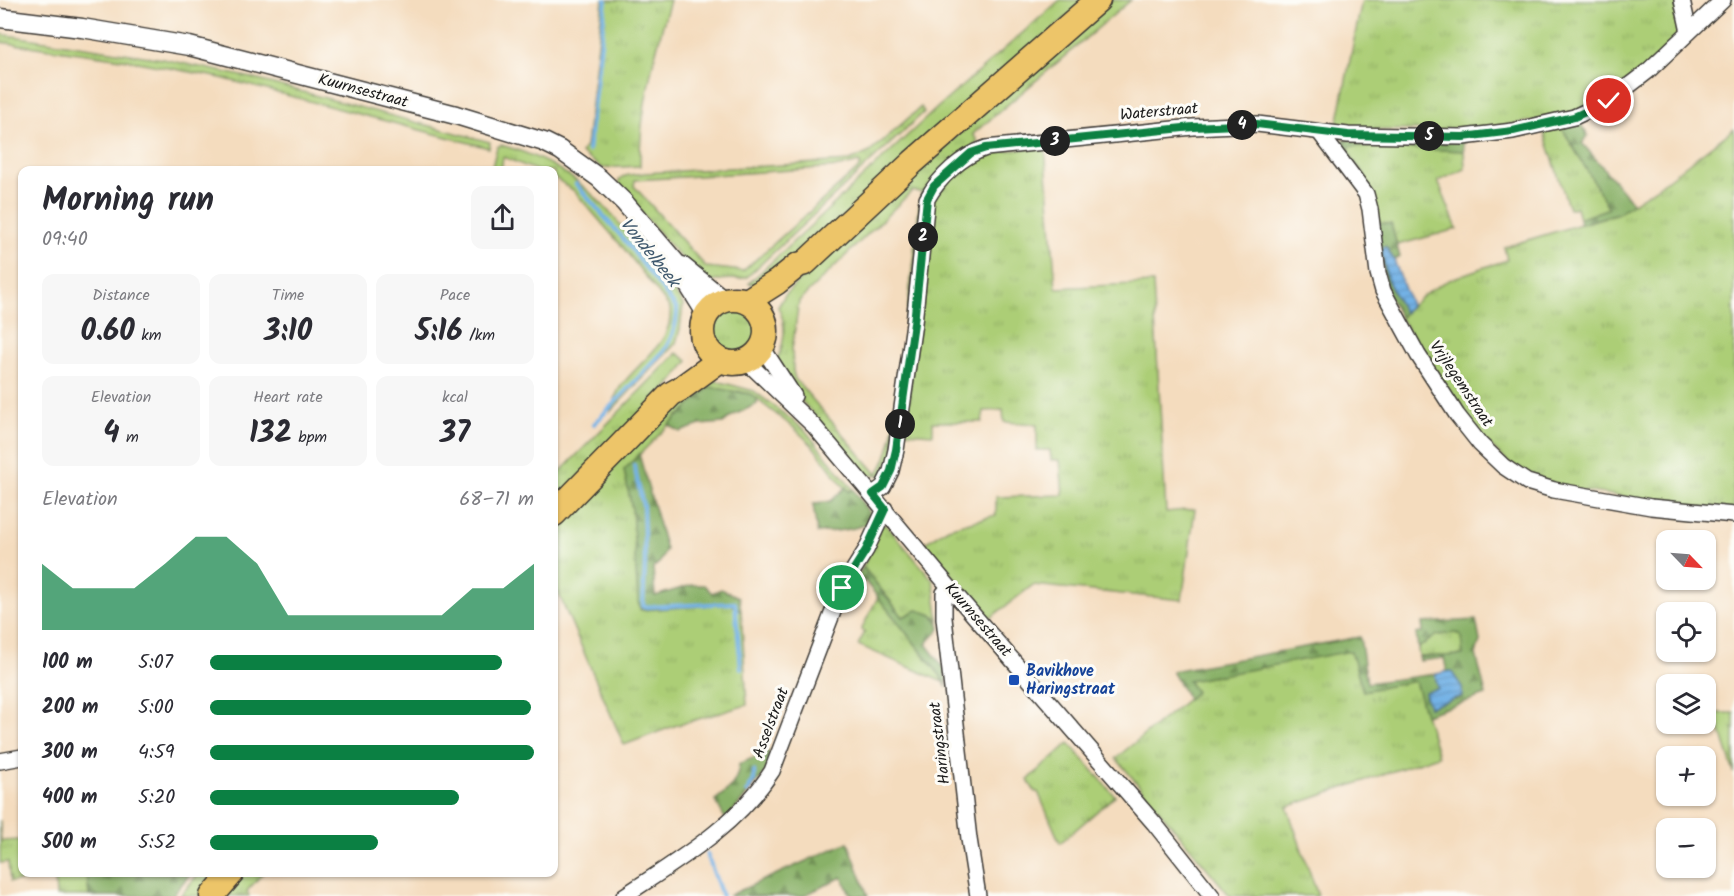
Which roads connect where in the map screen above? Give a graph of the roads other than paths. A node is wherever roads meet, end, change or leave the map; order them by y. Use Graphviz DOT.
graph roads {
  1 [pos="1098,0"];
  2 [pos="1682,0"];
  3 [pos="1723,0"];
  4 [pos="0,18"];
  5 [pos="1689,32"];
  6 [pos="1320,133"];
  7 [pos="805,263"];
  8 [pos="726,305"];
  9 [pos="758,344"];
  10 [pos="712,351"];
  11 [pos="873,494"];
  12 [pos="885,509"];
  13 [pos="558,510"];
  14 [pos="1734,515"];
  15 [pos="950,588"];
  16 [pos="18,758"];
  17 [pos="0,761"];
  18 [pos="229,877"];
  19 [pos="213,896"];
  20 [pos="624,896"];
  21 [pos="978,896"];
  22 [pos="1212,896"];
  1 -- 7 [label="main road"];
  2 -- 5 [label="street"];
  3 -- 5 [label="street, Waterstraat"];
  4 -- 8 [label="street, Kuurnsestraat"];
  5 -- 6 [label="street, Waterstraat"];
  6 -- 11 [label="street, Waterstraat"];
  6 -- 14 [label="street, Vrijlegemstraat"];
  7 -- 8 [label="main road"];
  7 -- 9 [label="main road"];
  8 -- 9 [label="main road"];
  8 -- 10 [label="main road"];
  9 -- 10 [label="main road"];
  9 -- 11 [label="street, Kuurnsestraat"];
  10 -- 13 [label="main road"];
  11 -- 12 [label="street, Kuurnsestraat"];
  12 -- 15 [label="street, Kuurnsestraat"];
  12 -- 20 [label="street, Asselstraat"];
  15 -- 21 [label="street, Haringstraat"];
  15 -- 22 [label="street, Kuurnsestraat"];
  16 -- 17 [label="street"];
  18 -- 19 [label="main road"];
}
